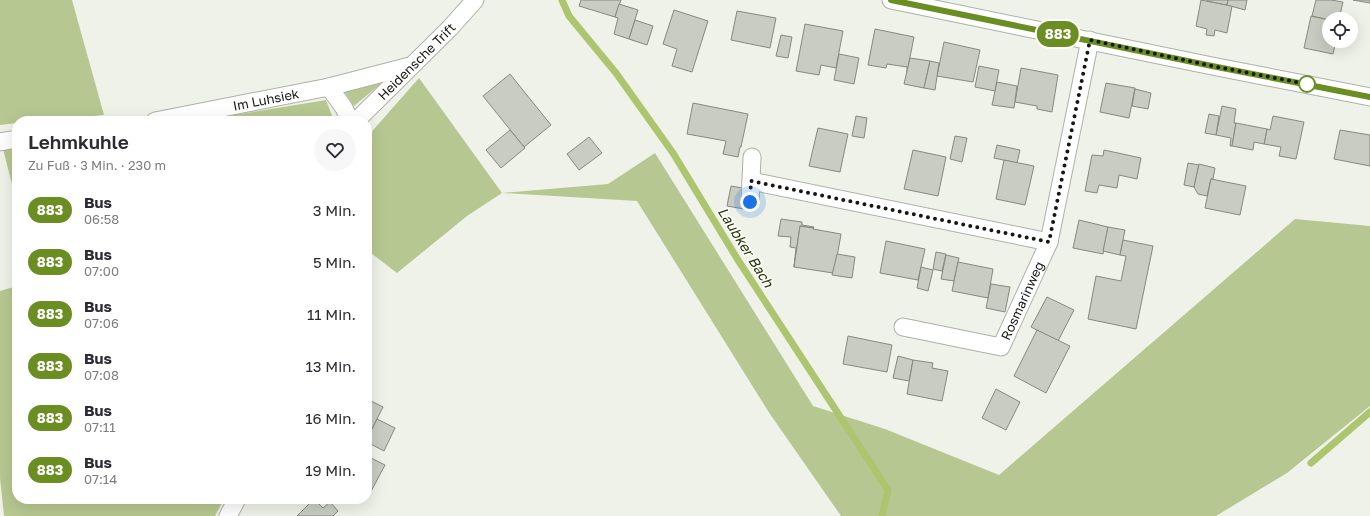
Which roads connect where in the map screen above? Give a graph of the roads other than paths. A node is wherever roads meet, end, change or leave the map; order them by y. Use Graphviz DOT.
graph roads {
  1 [pos="474,0"];
  2 [pos="891,0"];
  3 [pos="1090,40"];
  4 [pos="410,66"];
  5 [pos="329,87"];
  6 [pos="1370,97"];
  7 [pos="182,116"];
  8 [pos="348,116"];
  9 [pos="361,116"];
  10 [pos="12,141"];
  11 [pos="0,142"];
  12 [pos="752,157"];
  13 [pos="751,181"];
  14 [pos="750,202"];
  15 [pos="1049,242"];
  16 [pos="903,327"];
  17 [pos="234,504"];
  18 [pos="228,516"];
  1 -- 4 [label="street, Heidensche Trift"];
  2 -- 3 [label="street"];
  3 -- 6 [label="street"];
  3 -- 15 [label="street, Rosmarinweg"];
  4 -- 5 [label="street, Im Luhsiek"];
  4 -- 9 [label="street, Heidensche Trift"];
  5 -- 7 [label="street, Im Luhsiek"];
  5 -- 8 [label="street"];
  10 -- 11 [label="street"];
  12 -- 13 [label="street"];
  13 -- 14 [label="street"];
  13 -- 15 [label="street"];
  15 -- 16 [label="street, Rosmarinweg"];
  17 -- 18 [label="street"];
}
